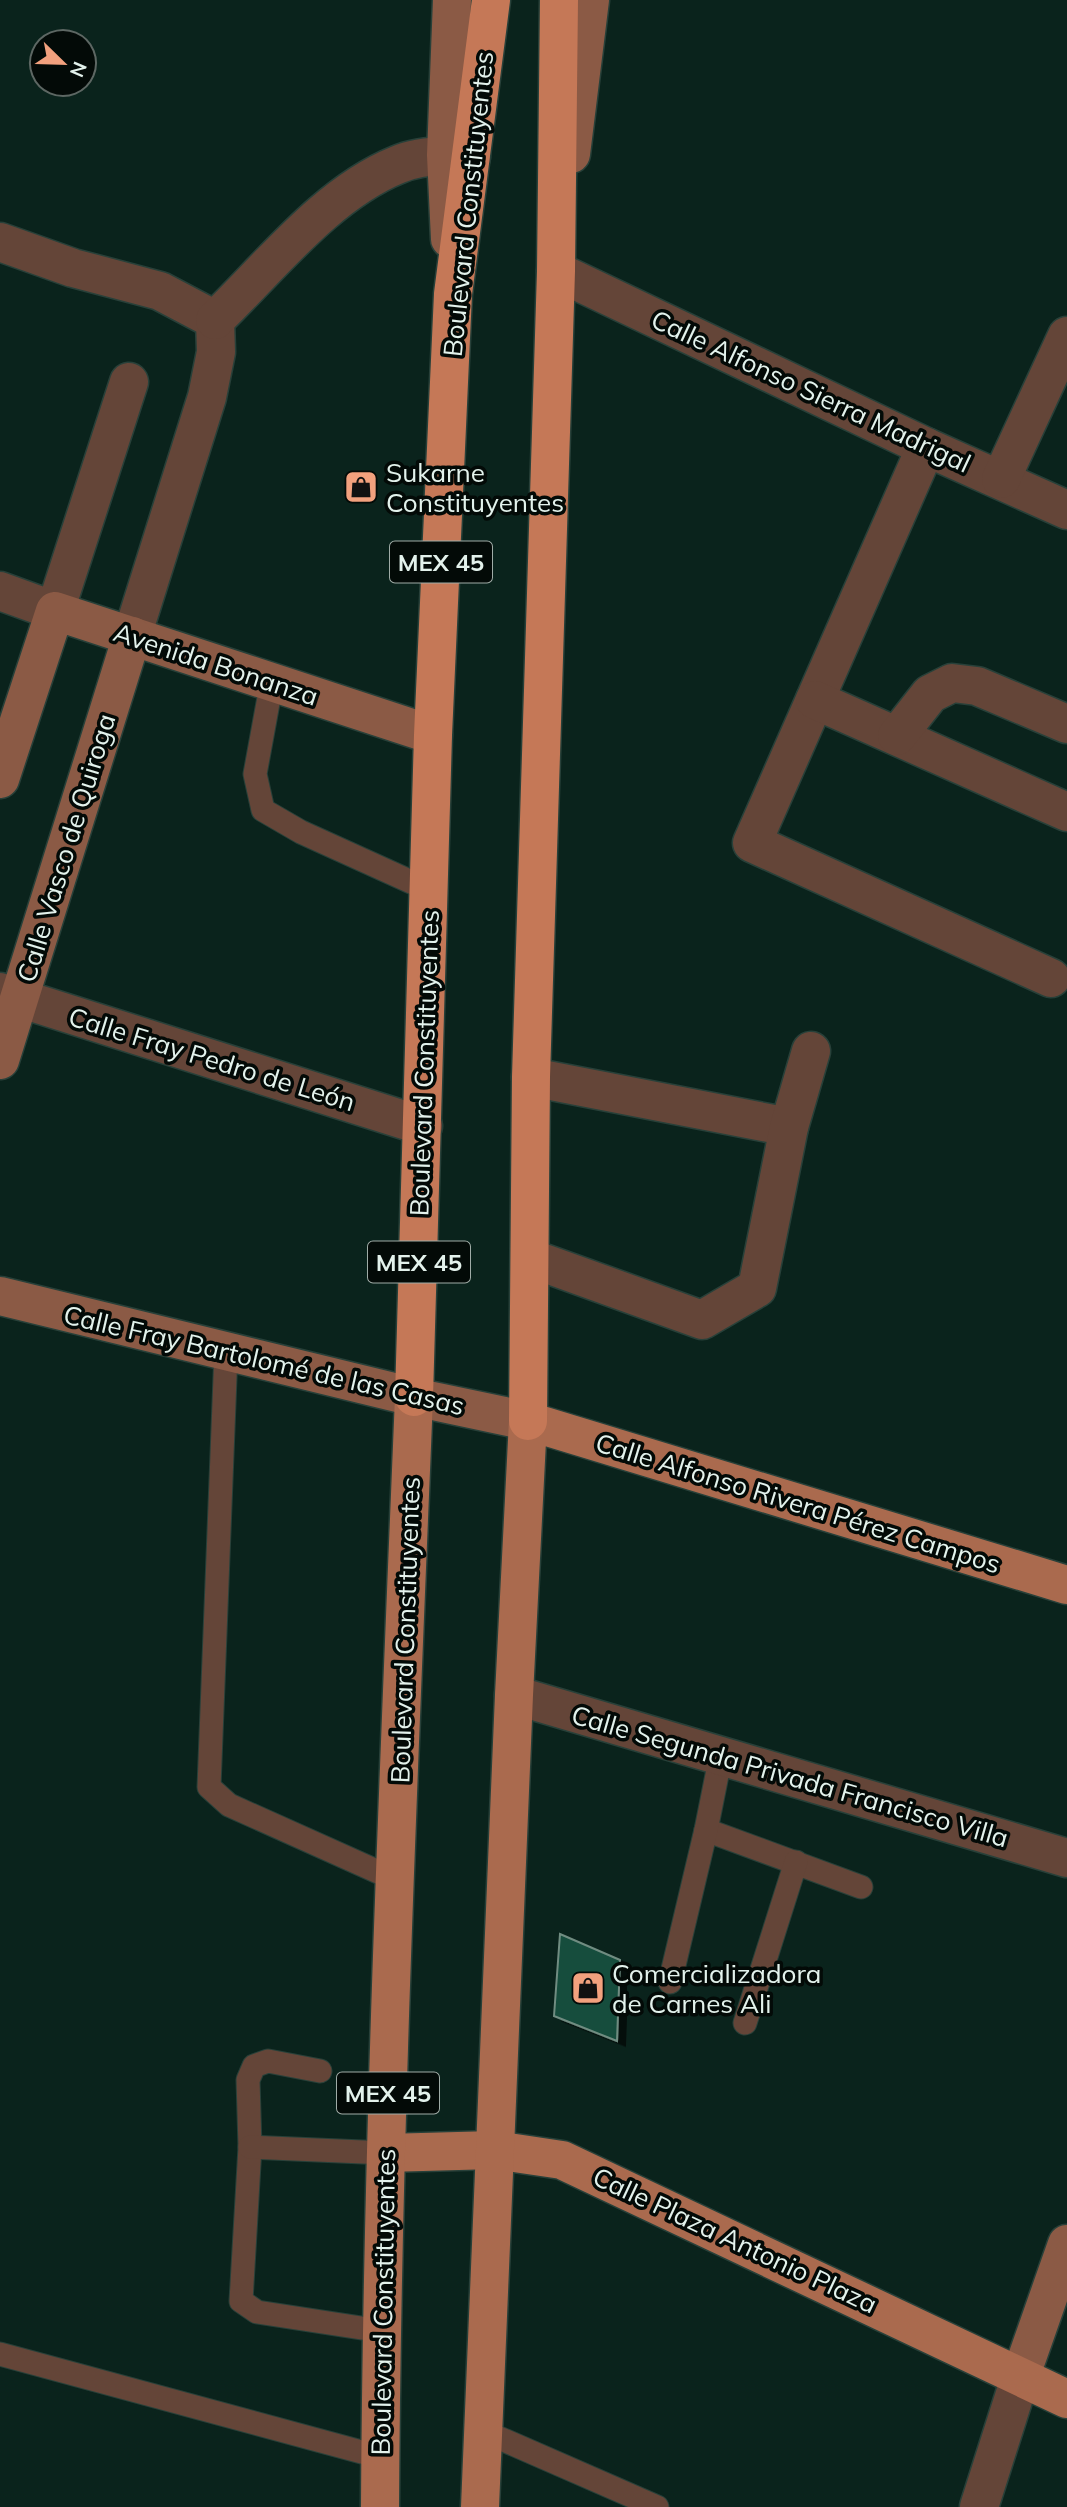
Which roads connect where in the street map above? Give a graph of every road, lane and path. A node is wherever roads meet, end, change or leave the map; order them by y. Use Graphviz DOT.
graph roads {
  1 [pos="452,0"];
  2 [pos="491,0"];
  3 [pos="559,0"];
  4 [pos="590,0"];
  5 [pos="458,156"];
  6 [pos="0,242"];
  7 [pos="556,271"];
  8 [pos="215,320"];
  9 [pos="1067,336"];
  10 [pos="129,382"];
  11 [pos="926,447"];
  12 [pos="1001,480"];
  13 [pos="1067,510"];
  14 [pos="0,590"];
  15 [pos="55,611"];
  16 [pos="132,636"];
  17 [pos="272,681"];
  18 [pos="815,700"];
  19 [pos="1067,724"];
  20 [pos="433,735"];
  21 [pos="897,736"];
  22 [pos="0,779"];
  23 [pos="1067,812"];
  24 [pos="429,890"];
  25 [pos="1051,978"];
  26 [pos="10,995"];
  27 [pos="811,1051"];
  28 [pos="0,1060"];
  29 [pos="531,1077"];
  30 [pos="424,1126"];
  31 [pos="789,1127"];
  32 [pos="530,1258"];
  33 [pos="0,1296"];
  34 [pos="226,1352"];
  35 [pos="414,1397"];
  36 [pos="528,1422"];
  37 [pos="1067,1585"];
  38 [pos="514,1695"];
  39 [pos="721,1755"];
  40 [pos="706,1830"];
  41 [pos="1067,1858"];
  42 [pos="796,1862"];
  43 [pos="394,1879"];
  44 [pos="861,1886"];
  45 [pos="670,1982"];
  46 [pos="745,2023"];
  47 [pos="320,2071"];
  48 [pos="250,2147"];
  49 [pos="494,2150"];
  50 [pos="386,2153"];
  51 [pos="1067,2244"];
  52 [pos="381,2331"];
  53 [pos="0,2354"];
  54 [pos="1021,2375"];
  55 [pos="1067,2399"];
  56 [pos="483,2431"];
  57 [pos="378,2491"];
  58 [pos="480,2507"];
  59 [pos="657,2507"];
  60 [pos="979,2507"];
  1 -- 5 [label="main road"];
  2 -- 5 [label="highway, Boulevard Constituyentes / MEX 45"];
  3 -- 7 [label="highway"];
  4 -- 7 [label="main road"];
  5 -- 8 [label="street"];
  5 -- 20 [label="highway, Boulevard Constituyentes / MEX 45"];
  6 -- 8 [label="street"];
  7 -- 11 [label="street, Calle Alfonso Sierra Madrigal"];
  7 -- 29 [label="highway"];
  8 -- 16 [label="street"];
  9 -- 12 [label="street"];
  10 -- 15 [label="street"];
  11 -- 12 [label="street, Calle Alfonso Sierra Madrigal"];
  11 -- 18 [label="street"];
  12 -- 13 [label="street, Calle Alfonso Sierra Madrigal"];
  14 -- 15 [label="street, Avenida Bonanza"];
  15 -- 16 [label="main road, Avenida Bonanza"];
  15 -- 22 [label="main road"];
  16 -- 17 [label="main road, Avenida Bonanza"];
  16 -- 26 [label="main road, Calle Vasco de Quiroga"];
  17 -- 20 [label="main road, Avenida Bonanza"];
  17 -- 24 [label="lane"];
  18 -- 21 [label="street"];
  18 -- 25 [label="street"];
  19 -- 21 [label="street"];
  20 -- 24 [label="highway, Boulevard Constituyentes / MEX 45"];
  21 -- 23 [label="street"];
  24 -- 30 [label="highway, Boulevard Constituyentes / MEX 45"];
  26 -- 28 [label="main road, Calle Vasco de Quiroga"];
  26 -- 30 [label="street, Calle Fray Pedro de León"];
  27 -- 31 [label="street"];
  29 -- 31 [label="street"];
  29 -- 32 [label="highway"];
  30 -- 35 [label="highway, Boulevard Constituyentes / MEX 45"];
  31 -- 32 [label="street"];
  32 -- 36 [label="highway"];
  33 -- 34 [label="main road, Calle Fray Bartolomé de las Casas"];
  34 -- 35 [label="main road, Calle Fray Bartolomé de las Casas"];
  34 -- 43 [label="lane"];
  35 -- 36 [label="main road, Calle Fray Bartolomé de las Casas"];
  35 -- 43 [label="main road, Boulevard Constituyentes / MEX 45"];
  36 -- 37 [label="main road, Calle Alfonso Rivera Pérez Campos"];
  36 -- 38 [label="main road"];
  38 -- 39 [label="street, Calle Segunda Privada Francisco Villa"];
  38 -- 49 [label="main road"];
  39 -- 40 [label="lane"];
  39 -- 41 [label="street, Calle Segunda Privada Francisco Villa"];
  40 -- 42 [label="lane"];
  40 -- 45 [label="lane"];
  42 -- 44 [label="lane"];
  42 -- 46 [label="lane"];
  43 -- 50 [label="main road, Boulevard Constituyentes / MEX 45"];
  47 -- 48 [label="lane"];
  48 -- 50 [label="lane"];
  48 -- 52 [label="lane"];
  49 -- 50 [label="main road, Calle Plaza Antonio Plaza"];
  49 -- 54 [label="main road, Calle Plaza Antonio Plaza"];
  49 -- 56 [label="main road"];
  50 -- 52 [label="main road, Boulevard Constituyentes / MEX 45"];
  51 -- 54 [label="main road"];
  52 -- 57 [label="main road, Boulevard Constituyentes / MEX 45"];
  53 -- 57 [label="lane"];
  54 -- 55 [label="main road, Calle Plaza Antonio Plaza"];
  54 -- 60 [label="street"];
  56 -- 58 [label="main road"];
  56 -- 59 [label="lane"];
}
